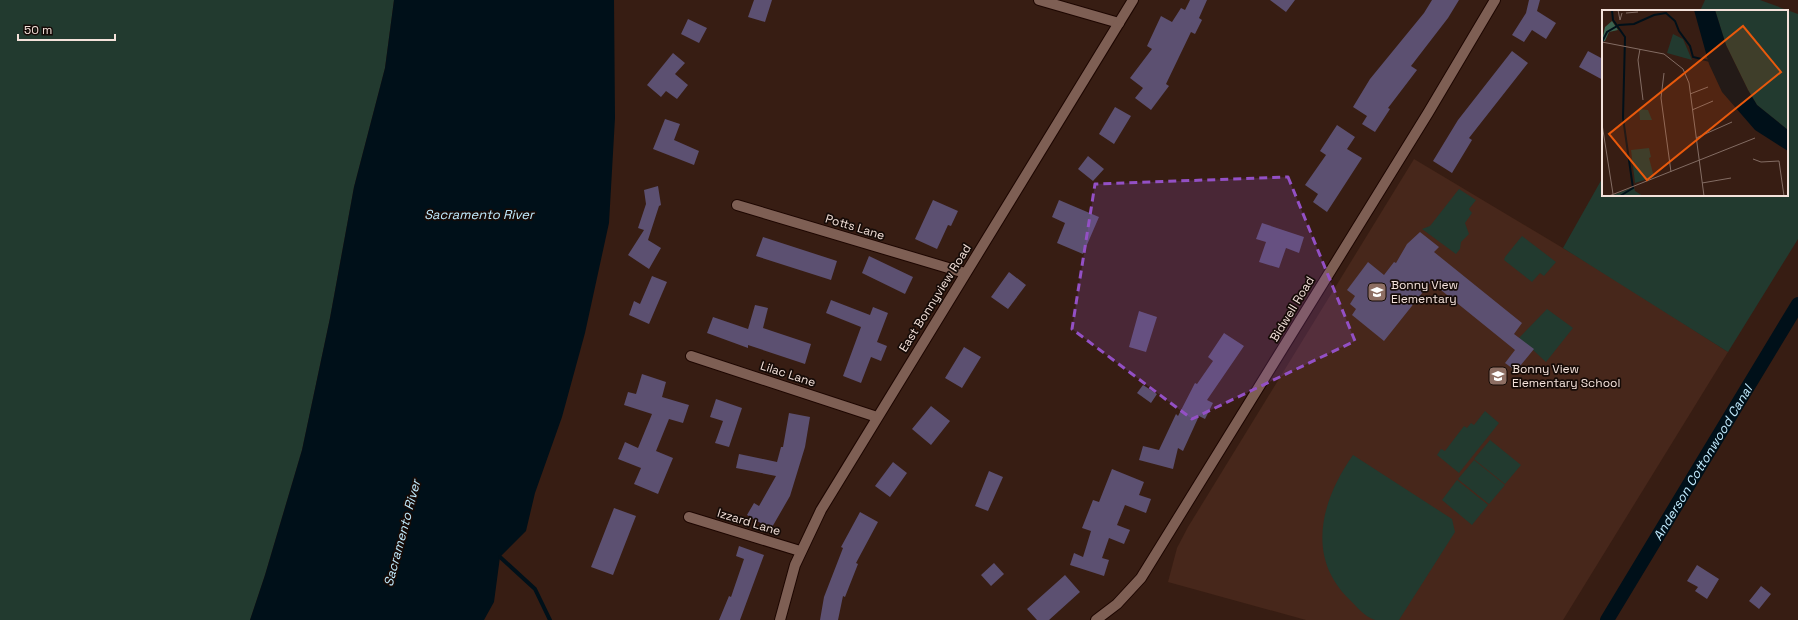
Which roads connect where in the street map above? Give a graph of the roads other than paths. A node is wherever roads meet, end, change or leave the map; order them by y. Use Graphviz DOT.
graph roads {
  1 [pos="1039,0"];
  2 [pos="1133,0"];
  3 [pos="1495,0"];
  4 [pos="1119,23"];
  5 [pos="737,205"];
  6 [pos="965,273"];
  7 [pos="691,356"];
  8 [pos="877,417"];
  9 [pos="689,517"];
  10 [pos="800,551"];
  11 [pos="780,620"];
  12 [pos="1096,620"];
  1 -- 4 [label="street"];
  2 -- 4 [label="street, East Bonnyview Road"];
  3 -- 12 [label="street, Bidwell Road"];
  4 -- 6 [label="street, East Bonnyview Road"];
  5 -- 6 [label="street, Potts Lane"];
  6 -- 8 [label="street, East Bonnyview Road"];
  7 -- 8 [label="street, Lilac Lane"];
  8 -- 10 [label="street, East Bonnyview Road"];
  9 -- 10 [label="street, Izzard Lane"];
  10 -- 11 [label="street, East Bonnyview Road"];
}
